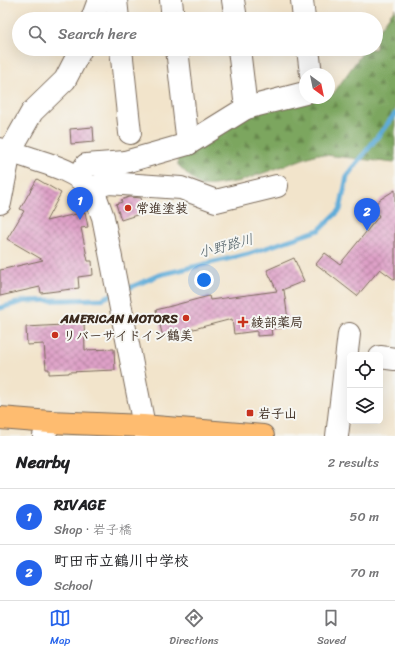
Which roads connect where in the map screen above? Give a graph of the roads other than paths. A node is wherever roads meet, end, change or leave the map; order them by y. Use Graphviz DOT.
graph roads {
  1 [pos="99,0"];
  2 [pos="116,0"];
  3 [pos="171,0"];
  4 [pos="234,0"];
  5 [pos="302,0"];
  6 [pos="95,12"];
  7 [pos="117,12"];
  8 [pos="172,12"];
  9 [pos="235,12"];
  10 [pos="303,12"];
  11 [pos="77,56"];
  12 [pos="123,56"];
  13 [pos="178,56"];
  14 [pos="240,56"];
  15 [pos="309,56"];
  16 [pos="310,68"];
  17 [pos="299,95"];
  18 [pos="246,108"];
  19 [pos="130,133"];
  20 [pos="188,144"];
  21 [pos="5,150"];
  22 [pos="84,183"];
  23 [pos="277,186"];
  24 [pos="0,203"];
  25 [pos="352,348"];
  26 [pos="383,358"];
  27 [pos="395,359"];
  28 [pos="0,418"];
  29 [pos="47,429"];
  30 [pos="145,431"];
  31 [pos="263,436"];
  32 [pos="337,436"];
  1 -- 6 [label="street"];
  2 -- 7 [label="street"];
  3 -- 8 [label="street"];
  4 -- 9 [label="street"];
  5 -- 10 [label="street"];
  11 -- 21 [label="street"];
  12 -- 19 [label="street"];
  13 -- 20 [label="street"];
  14 -- 18 [label="street"];
  15 -- 16 [label="street"];
  17 -- 18 [label="street"];
  18 -- 20 [label="street"];
  20 -- 22 [label="street"];
  21 -- 22 [label="street"];
  21 -- 24 [label="street"];
  22 -- 23 [label="street"];
  22 -- 30 [label="street"];
  25 -- 32 [label="street"];
  26 -- 27 [label="street"];
  28 -- 29 [label="main road"];
  29 -- 30 [label="main road"];
  30 -- 31 [label="main road"];
}
